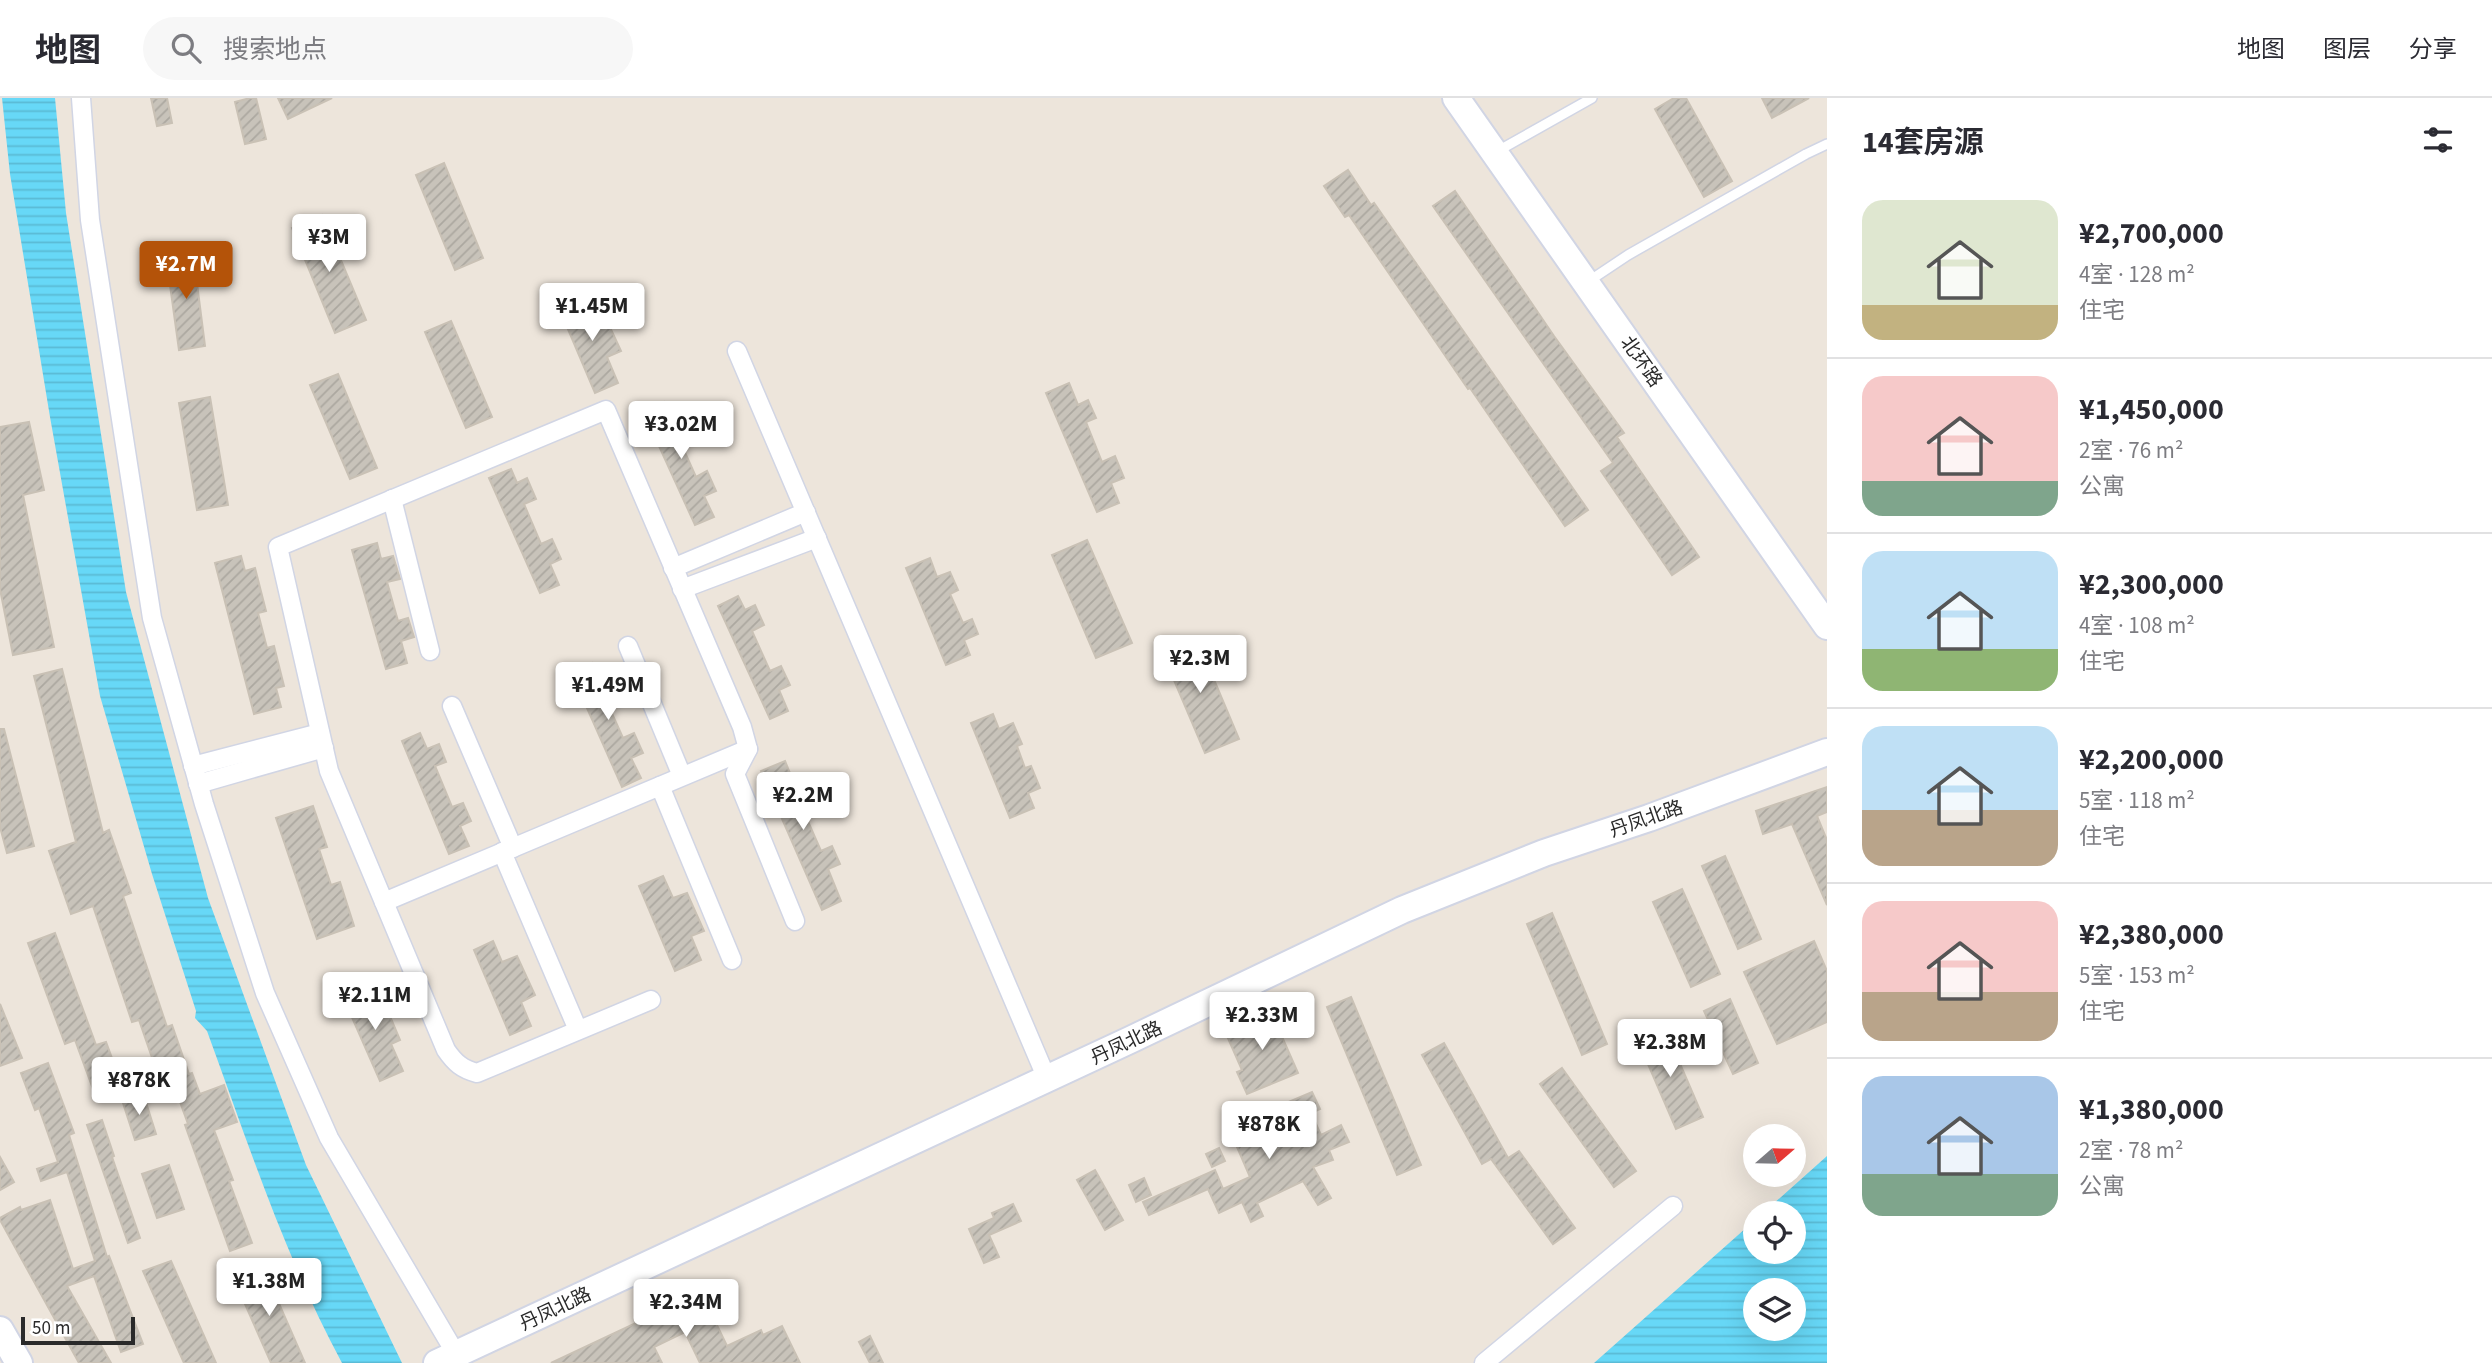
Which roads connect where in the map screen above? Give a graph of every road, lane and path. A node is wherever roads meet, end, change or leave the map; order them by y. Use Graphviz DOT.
graph roads {
  1 [pos="81,98"];
  2 [pos="1456,98"];
  3 [pos="1592,98"];
  4 [pos="1827,144"];
  5 [pos="1494,152"];
  6 [pos="1586,282"];
  7 [pos="737,351"];
  8 [pos="392,499"];
  9 [pos="806,512"];
  10 [pos="817,538"];
  11 [pos="673,568"];
  12 [pos="682,589"];
  13 [pos="1827,626"];
  14 [pos="628,646"];
  15 [pos="430,651"];
  16 [pos="452,706"];
  17 [pos="322,740"];
  18 [pos="748,748"];
  19 [pos="1827,752"];
  20 [pos="193,766"];
  21 [pos="682,776"];
  22 [pos="198,784"];
  23 [pos="660,786"];
  24 [pos="507,850"];
  25 [pos="384,902"];
  26 [pos="795,921"];
  27 [pos="732,960"];
  28 [pos="651,1000"];
  29 [pos="578,1031"];
  30 [pos="1047,1079"];
  31 [pos="1672,1206"];
  32 [pos="0,1330"];
  33 [pos="447,1359"];
  34 [pos="19,1363"];
  35 [pos="1484,1363"];
  1 -- 20 [label="street"];
  2 -- 5 [label="main road, 北环路"];
  3 -- 5 [label="lane"];
  4 -- 6 [label="lane"];
  5 -- 6 [label="main road, 北环路"];
  6 -- 13 [label="main road, 北环路"];
  7 -- 9 [label="street"];
  8 -- 11 [label="street"];
  8 -- 15 [label="street"];
  8 -- 17 [label="street"];
  9 -- 10 [label="street"];
  9 -- 11 [label="street"];
  10 -- 12 [label="street"];
  10 -- 30 [label="street"];
  11 -- 12 [label="street"];
  12 -- 18 [label="street"];
  14 -- 21 [label="street"];
  16 -- 24 [label="street"];
  17 -- 20 [label="street"];
  17 -- 22 [label="street"];
  17 -- 25 [label="street"];
  18 -- 21 [label="street"];
  18 -- 26 [label="street"];
  19 -- 30 [label="main road, 丹凤北路"];
  20 -- 22 [label="street"];
  21 -- 23 [label="street"];
  22 -- 33 [label="street"];
  23 -- 24 [label="street"];
  23 -- 27 [label="street"];
  24 -- 25 [label="street"];
  24 -- 29 [label="street"];
  25 -- 29 [label="street"];
  28 -- 29 [label="street"];
  30 -- 33 [label="main road, 丹凤北路"];
  31 -- 35 [label="street"];
  32 -- 34 [label="main road"];
}
